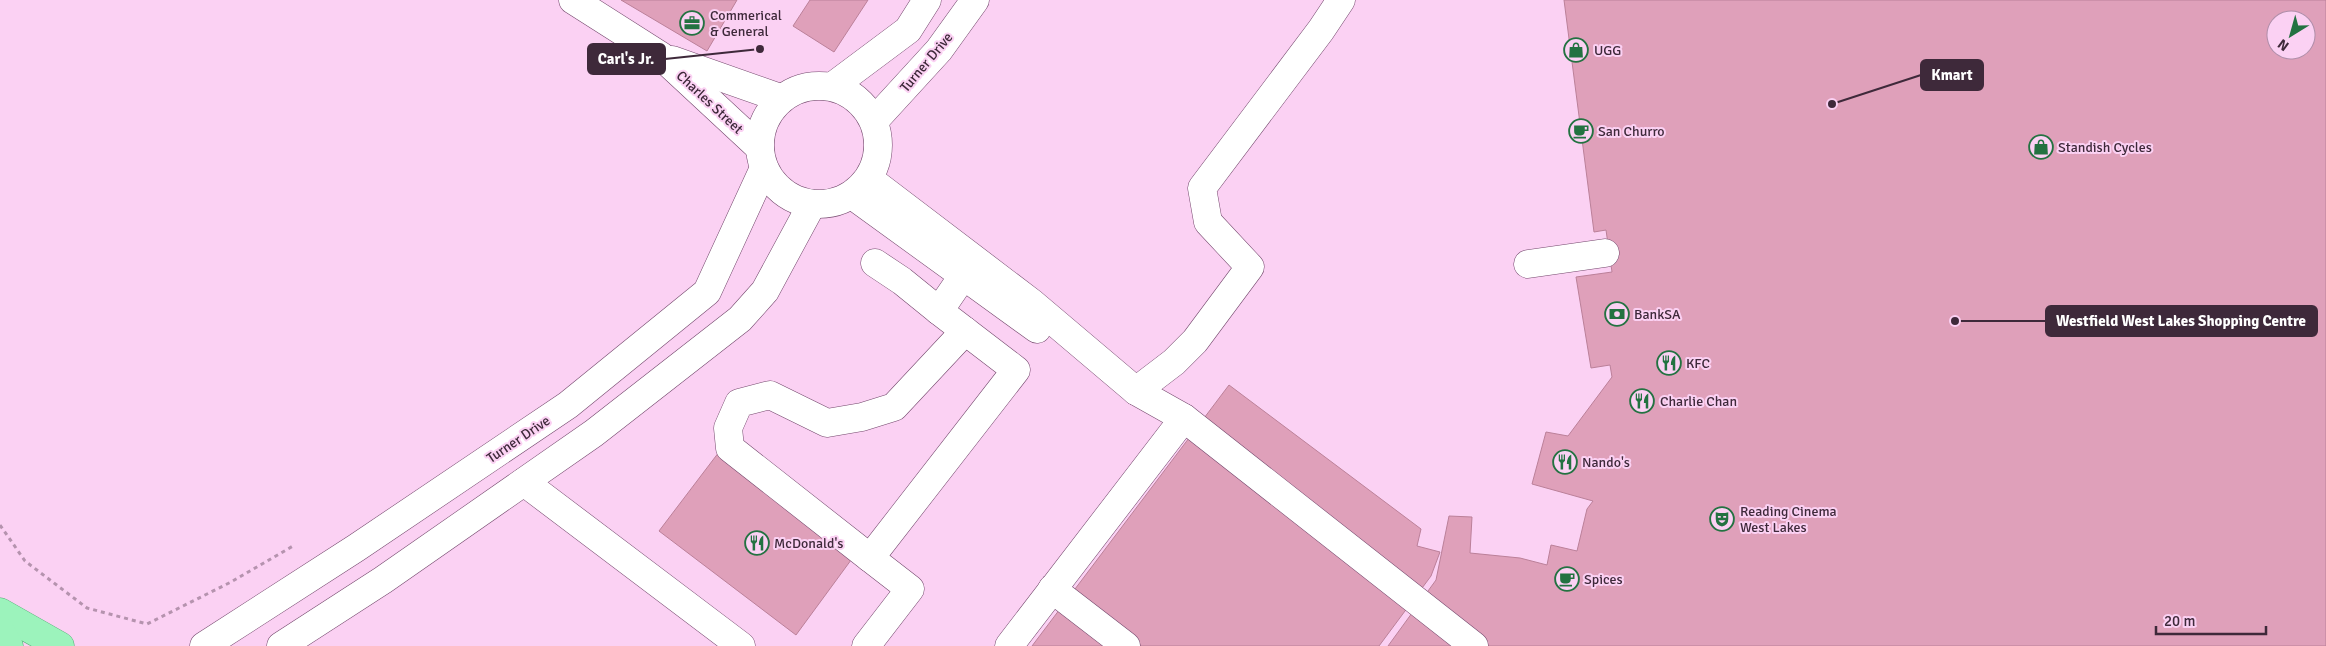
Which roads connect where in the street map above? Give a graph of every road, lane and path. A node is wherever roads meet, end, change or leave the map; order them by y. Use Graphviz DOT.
graph roads {
  1 [pos="573,0"];
  2 [pos="927,0"];
  3 [pos="975,0"];
  4 [pos="1341,0"];
  5 [pos="661,56"];
  6 [pos="833,86"];
  7 [pos="780,98"];
  8 [pos="874,121"];
  9 [pos="762,158"];
  10 [pos="860,187"];
  11 [pos="812,204"];
  12 [pos="1605,253"];
  13 [pos="875,263"];
  14 [pos="1528,264"];
  15 [pos="963,276"];
  16 [pos="939,311"];
  17 [pos="965,331"];
  18 [pos="1100,360"];
  19 [pos="1136,391"];
  20 [pos="1184,418"];
  21 [pos="524,482"];
  22 [pos="0,525"];
  23 [pos="300,542"];
  24 [pos="870,558"];
  25 [pos="1052,589"];
  26 [pos="0,612"];
  27 [pos="0,631"];
  28 [pos="8,646"];
  29 [pos="60,646"];
  30 [pos="204,646"];
  31 [pos="281,646"];
  32 [pos="741,646"];
  33 [pos="866,646"];
  34 [pos="1009,646"];
  35 [pos="1126,646"];
  36 [pos="1474,646"];
  1 -- 5 [label="street, Charles Street"];
  2 -- 6 [label="street"];
  3 -- 8 [label="street, Turner Drive"];
  4 -- 19 [label="street"];
  5 -- 7 [label="street, Charles Street"];
  5 -- 9 [label="street, Charles Street"];
  6 -- 7 [label="street"];
  6 -- 8 [label="street"];
  7 -- 9 [label="street"];
  8 -- 10 [label="street"];
  9 -- 11 [label="street"];
  9 -- 30 [label="street, Turner Drive"];
  10 -- 11 [label="street"];
  10 -- 15 [label="street"];
  10 -- 18 [label="street"];
  11 -- 21 [label="street"];
  12 -- 14 [label="street"];
  13 -- 16 [label="street"];
  15 -- 16 [label="street"];
  15 -- 18 [label="street"];
  16 -- 17 [label="street"];
  17 -- 24 [label="street"];
  17 -- 24 [label="street"];
  18 -- 19 [label="street"];
  19 -- 20 [label="street"];
  20 -- 25 [label="street"];
  20 -- 36 [label="street"];
  21 -- 31 [label="street"];
  21 -- 32 [label="street"];
  22 -- 23 [label="path"];
  24 -- 33 [label="street"];
  25 -- 34 [label="street"];
  25 -- 35 [label="street"];
  26 -- 29 [label="main road"];
  27 -- 28 [label="main road"];
}
